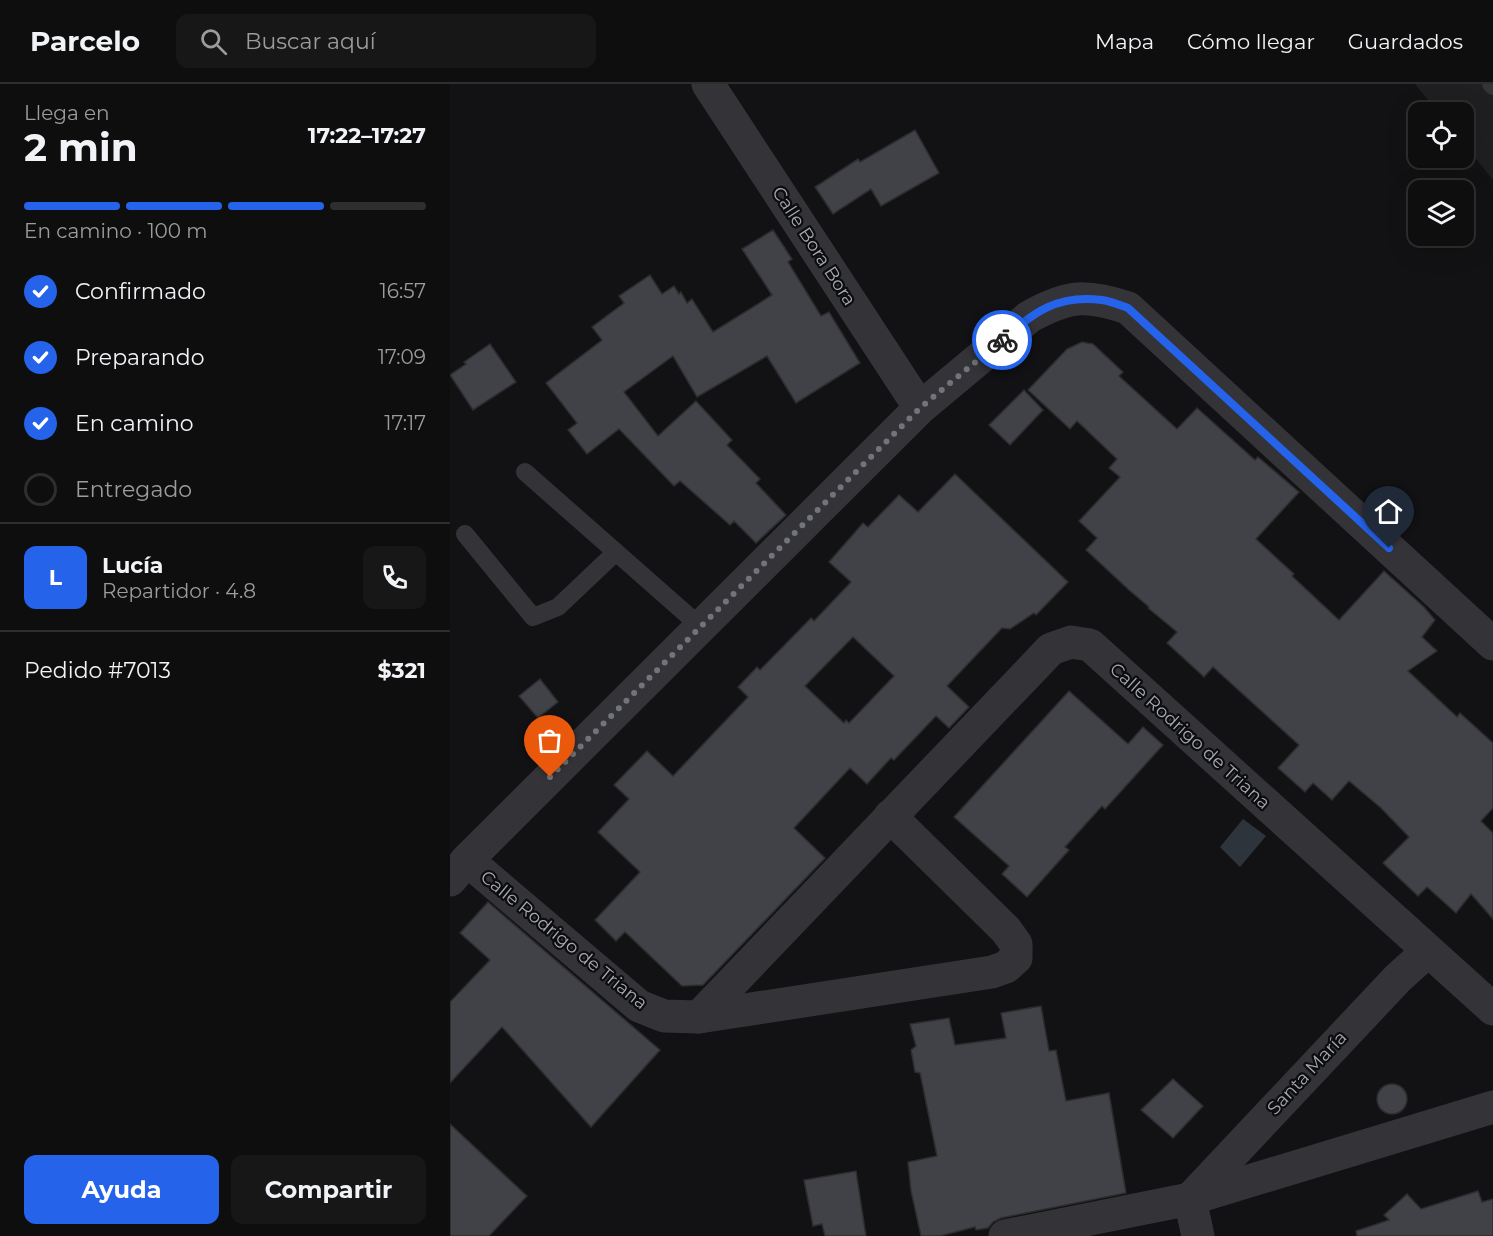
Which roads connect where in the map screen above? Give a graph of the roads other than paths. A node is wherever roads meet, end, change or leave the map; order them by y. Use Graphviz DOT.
graph roads {
  1 [pos="708,84"];
  2 [pos="920,408"];
  3 [pos="525,472"];
  4 [pos="465,534"];
  5 [pos="616,552"];
  6 [pos="701,627"];
  7 [pos="1493,644"];
  8 [pos="890,816"];
  9 [pos="458,870"];
  10 [pos="1428,951"];
  11 [pos="1493,1009"];
  12 [pos="699,1017"];
  13 [pos="1493,1107"];
  14 [pos="1190,1198"];
  15 [pos="1005,1236"];
  16 [pos="1198,1236"];
  1 -- 2 [label="street, Calle Bora Bora"];
  2 -- 6 [label="street"];
  2 -- 7 [label="street"];
  3 -- 5 [label="lane"];
  4 -- 5 [label="lane"];
  5 -- 6 [label="lane"];
  6 -- 9 [label="street"];
  8 -- 10 [label="street, Calle Rodrigo de Triana"];
  8 -- 12 [label="street, Calle Rodrigo de Triana"];
  8 -- 12 [label="street, Calle Rodrigo de Triana"];
  9 -- 12 [label="street, Calle Rodrigo de Triana"];
  10 -- 11 [label="street, Calle Rodrigo de Triana"];
  10 -- 14 [label="street, Santa María"];
  13 -- 14 [label="street"];
  14 -- 15 [label="street"];
  14 -- 16 [label="street"];
}
